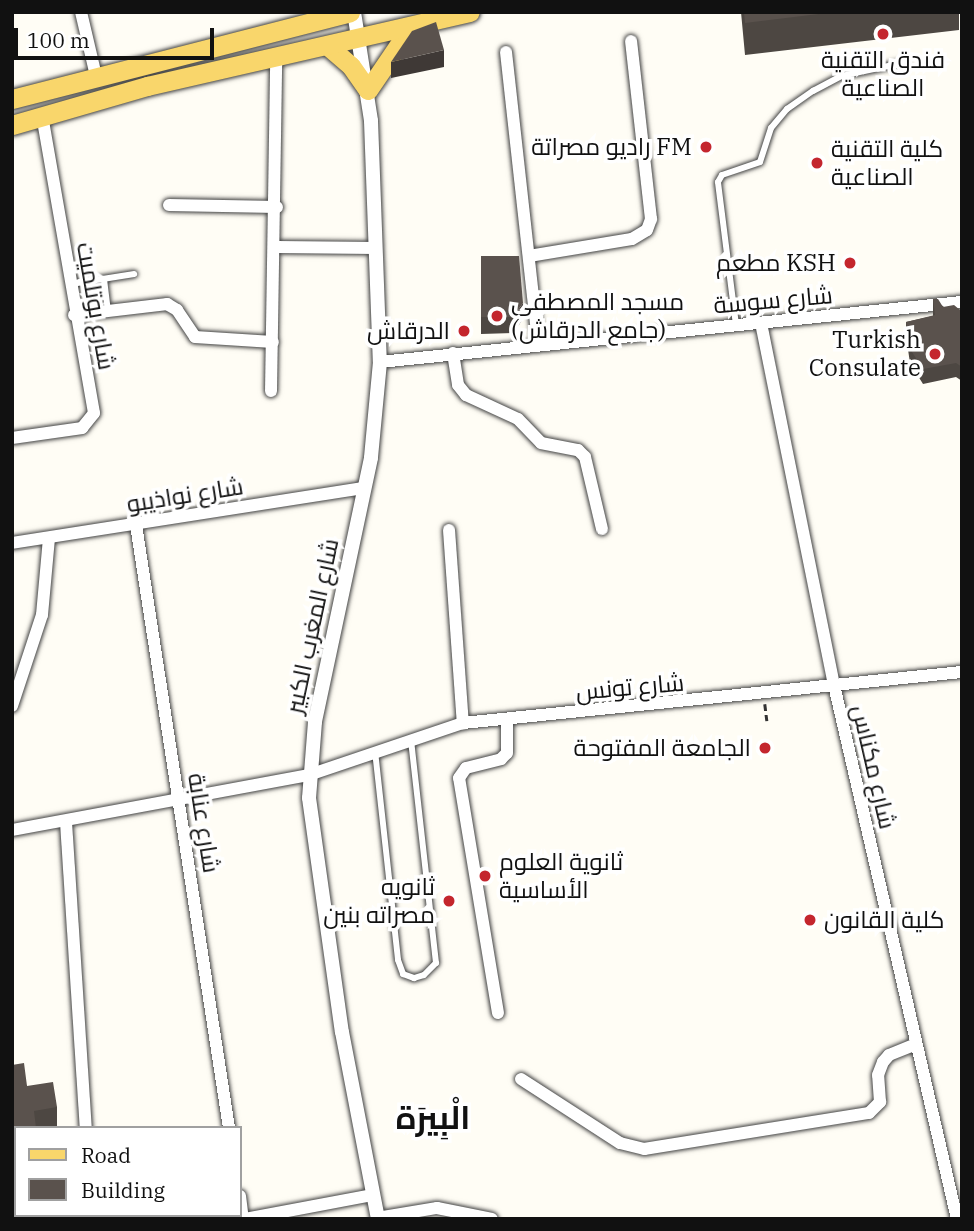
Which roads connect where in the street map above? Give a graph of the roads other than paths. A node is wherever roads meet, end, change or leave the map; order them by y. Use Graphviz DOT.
graph roads {
  1 [pos="81,12"];
  2 [pos="352,12"];
  3 [pos="470,12"];
  4 [pos="318,17"];
  5 [pos="411,27"];
  6 [pos="361,39"];
  7 [pos="631,41"];
  8 [pos="328,46"];
  9 [pos="506,52"];
  10 [pos="276,57"];
  11 [pos="907,62"];
  12 [pos="96,76"];
  13 [pos="368,90"];
  14 [pos="12,99"];
  15 [pos="42,116"];
  16 [pos="12,125"];
  17 [pos="169,205"];
  18 [pos="277,206"];
  19 [pos="276,247"];
  20 [pos="376,248"];
  21 [pos="529,256"];
  22 [pos="134,274"];
  23 [pos="104,279"];
  24 [pos="69,284"];
  25 [pos="962,302"];
  26 [pos="108,310"];
  27 [pos="74,315"];
  28 [pos="761,323"];
  29 [pos="736,325"];
  30 [pos="273,342"];
  31 [pos="538,344"];
  32 [pos="453,354"];
  33 [pos="380,362"];
  34 [pos="271,391"];
  35 [pos="12,438"];
  36 [pos="364,488"];
  37 [pos="136,525"];
  38 [pos="602,528"];
  39 [pos="449,530"];
  40 [pos="49,538"];
  41 [pos="12,542"];
  42 [pos="962,672"];
  43 [pos="834,685"];
  44 [pos="12,706"];
  45 [pos="507,719"];
  46 [pos="463,723"];
  47 [pos="411,738"];
  48 [pos="375,749"];
  49 [pos="309,775"];
  50 [pos="179,800"];
  51 [pos="66,822"];
  52 [pos="12,830"];
  53 [pos="498,1013"];
  54 [pos="916,1044"];
  55 [pos="521,1079"];
  56 [pos="86,1126"];
  57 [pos="229,1126"];
  58 [pos="372,1195"];
  59 [pos="377,1218"];
  60 [pos="244,1219"];
  61 [pos="492,1219"];
  62 [pos="957,1219"];
  1 -- 12 [label="street"];
  2 -- 4 [label="main road"];
  2 -- 6 [label="street, شارع المغرب الكبير"];
  3 -- 5 [label="main road"];
  4 -- 12 [label="main road"];
  5 -- 6 [label="main road"];
  5 -- 13 [label="main road"];
  6 -- 8 [label="main road"];
  6 -- 13 [label="street, شارع المغرب الكبير"];
  7 -- 21 [label="street"];
  8 -- 10 [label="main road"];
  8 -- 13 [label="main road"];
  9 -- 21 [label="street"];
  10 -- 15 [label="main road"];
  10 -- 18 [label="street"];
  11 -- 29 [label="lane"];
  12 -- 14 [label="main road"];
  13 -- 20 [label="street, شارع المغرب الكبير"];
  15 -- 16 [label="main road"];
  15 -- 24 [label="street, شارع بوتلميت"];
  17 -- 18 [label="street"];
  18 -- 19 [label="street"];
  19 -- 20 [label="street"];
  19 -- 30 [label="street"];
  20 -- 33 [label="street, شارع المغرب الكبير"];
  21 -- 31 [label="street"];
  22 -- 23 [label="lane"];
  23 -- 24 [label="lane"];
  23 -- 26 [label="lane"];
  24 -- 27 [label="street, شارع بوتلميت"];
  25 -- 28 [label="street, شارع سوسة"];
  26 -- 27 [label="street"];
  26 -- 30 [label="street"];
  27 -- 35 [label="street, شارع بوتلميت"];
  28 -- 29 [label="street, شارع سوسة"];
  28 -- 43 [label="street, شارع مكناس"];
  29 -- 31 [label="street, شارع سوسة"];
  30 -- 34 [label="street"];
  31 -- 32 [label="street, شارع سوسة"];
  32 -- 33 [label="street, شارع سوسة"];
  32 -- 38 [label="street"];
  33 -- 36 [label="street, شارع المغرب الكبير"];
  36 -- 37 [label="street, شارع نواذيبو"];
  36 -- 49 [label="street, شارع المغرب الكبير"];
  37 -- 40 [label="street, شارع نواذيبو"];
  37 -- 50 [label="street, شارع عنابة"];
  39 -- 46 [label="street"];
  40 -- 41 [label="street, شارع نواذيبو"];
  40 -- 44 [label="street"];
  42 -- 43 [label="street, شارع تونس"];
  43 -- 45 [label="street, شارع تونس"];
  43 -- 54 [label="street, شارع مكناس"];
  45 -- 46 [label="street, شارع تونس"];
  45 -- 53 [label="street"];
  46 -- 47 [label="street, شارع تونس"];
  47 -- 48 [label="street, شارع تونس"];
  47 -- 48 [label="lane"];
  48 -- 49 [label="street, شارع تونس"];
  49 -- 50 [label="street, شارع تونس"];
  49 -- 58 [label="street, شارع المغرب الكبير"];
  50 -- 51 [label="street, شارع تونس"];
  50 -- 57 [label="street, شارع عنابة"];
  51 -- 52 [label="street, شارع تونس"];
  51 -- 56 [label="street"];
  54 -- 55 [label="street"];
  54 -- 62 [label="street, شارع مكناس"];
  58 -- 59 [label="street, شارع المغرب الكبير"];
  58 -- 60 [label="street"];
  59 -- 61 [label="street"];
}
